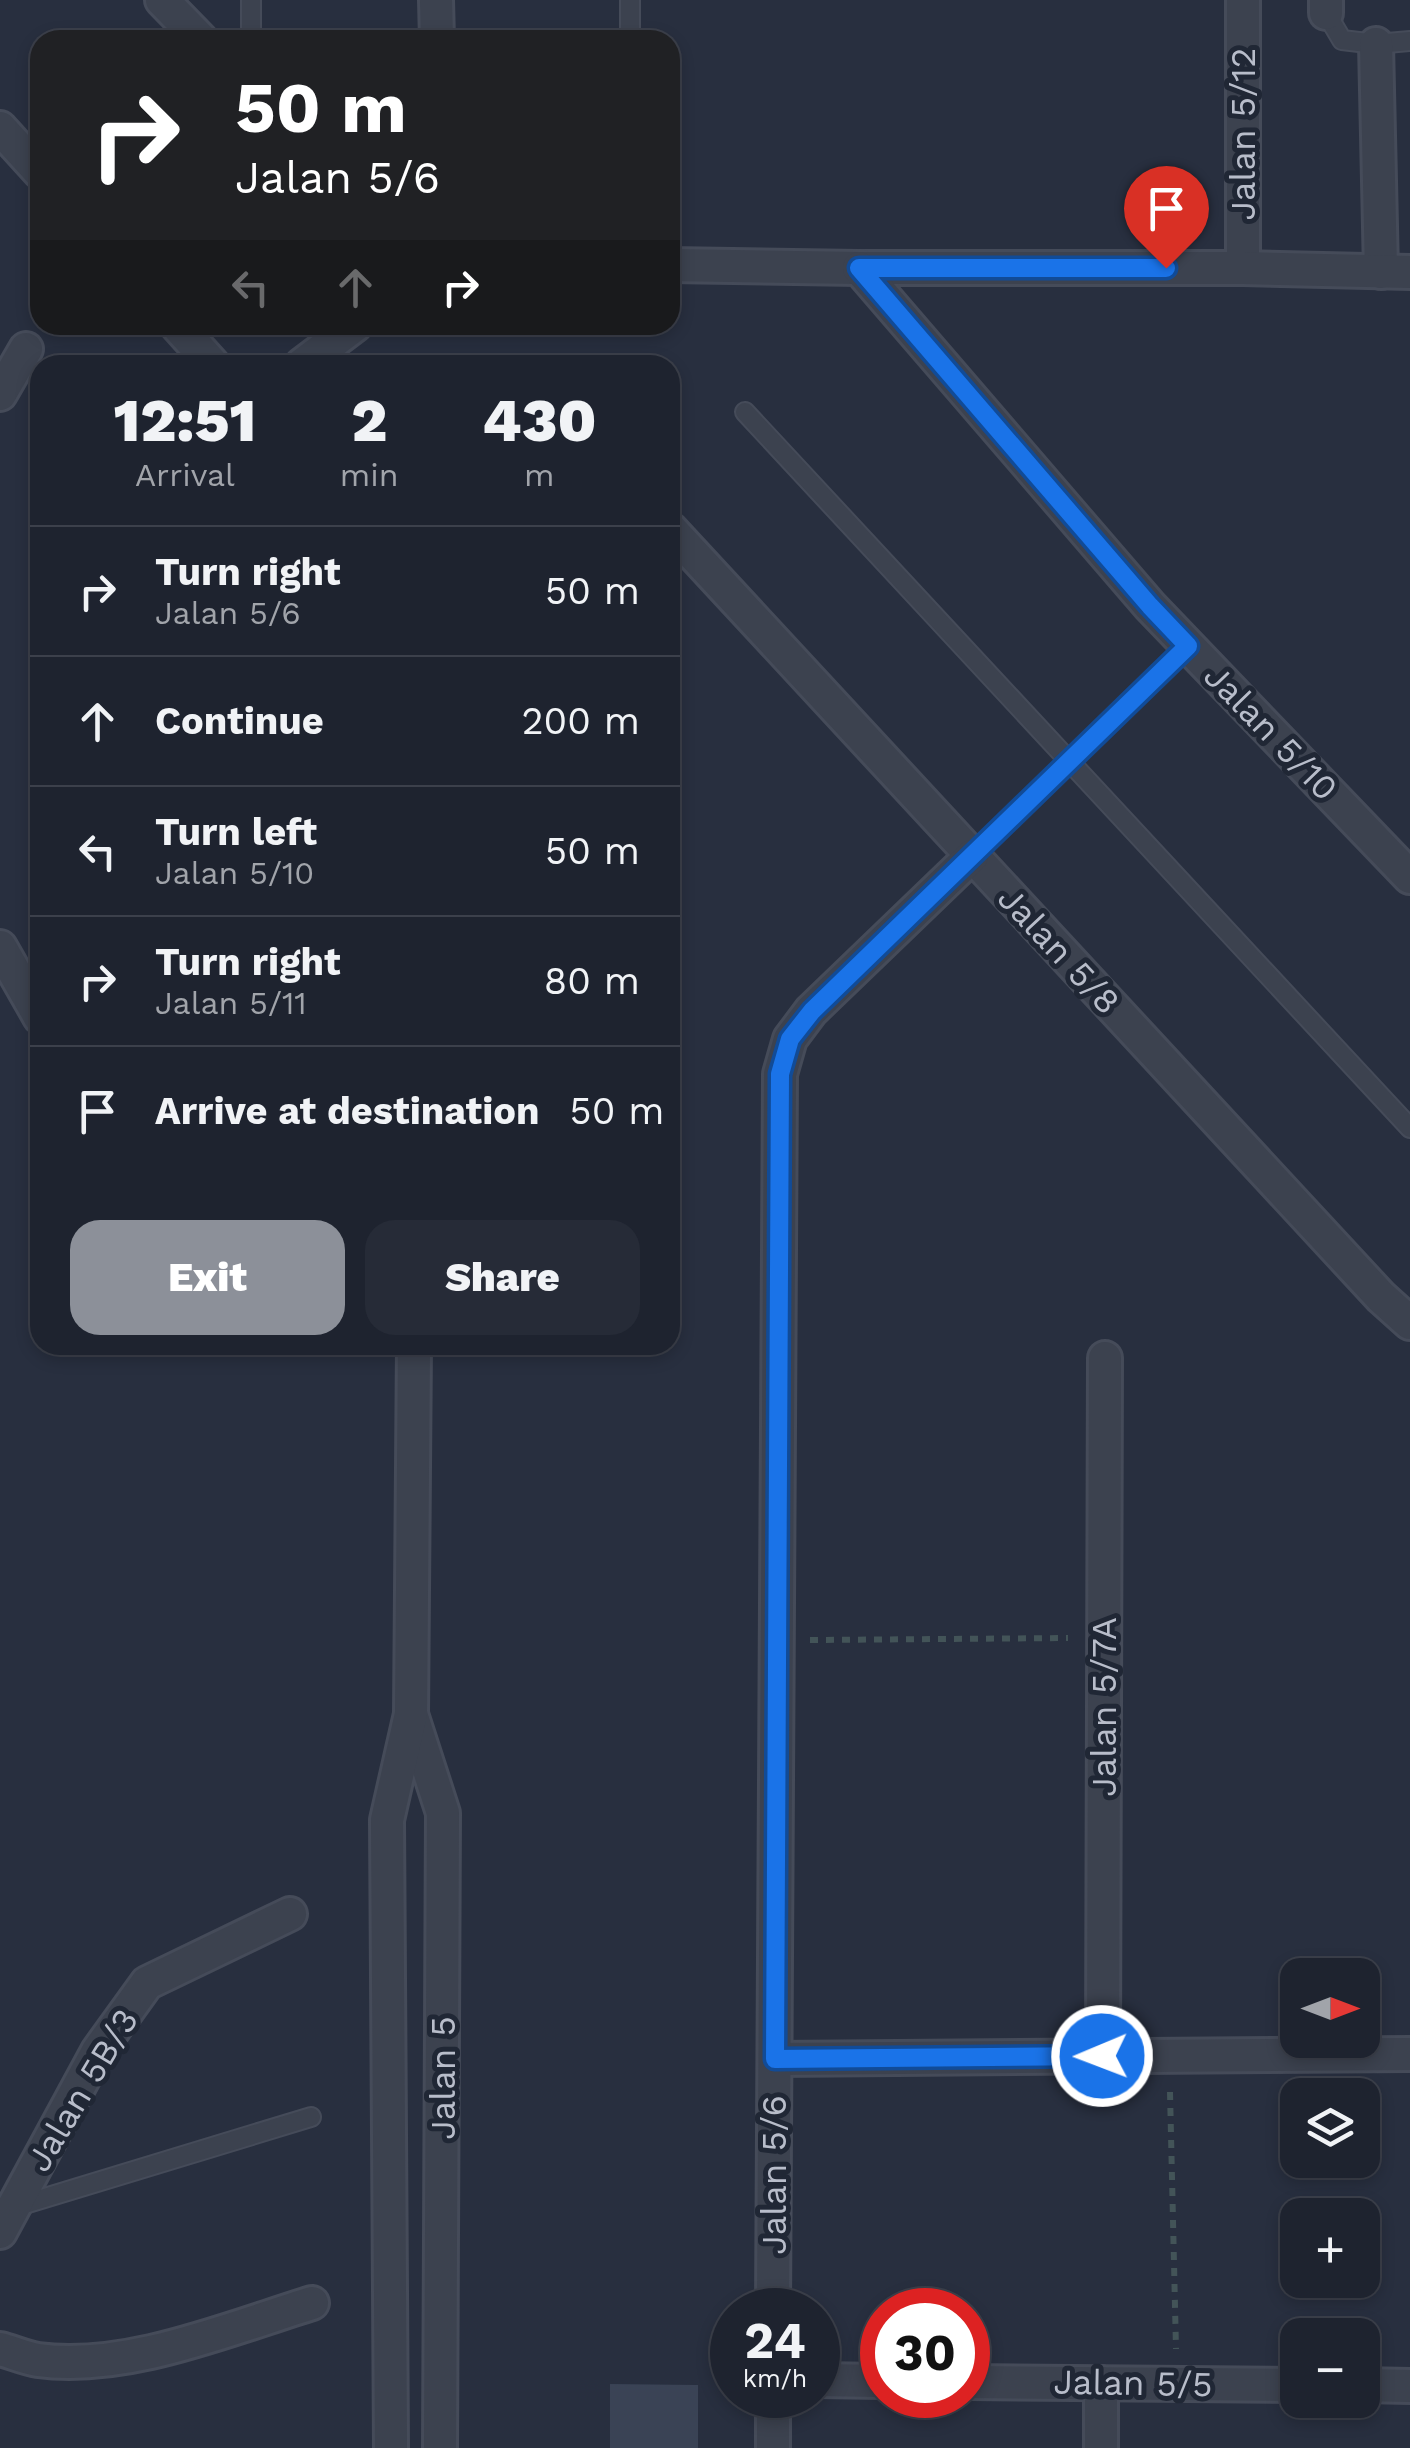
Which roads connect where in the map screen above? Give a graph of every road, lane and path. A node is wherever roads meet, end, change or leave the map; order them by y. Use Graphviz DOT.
graph roads {
  1 [pos="162,0"];
  2 [pos="251,0"];
  3 [pos="436,0"];
  4 [pos="630,0"];
  5 [pos="1243,0"];
  6 [pos="1326,6"];
  7 [pos="191,30"];
  8 [pos="251,30"];
  9 [pos="437,30"];
  10 [pos="630,30"];
  11 [pos="1410,42"];
  12 [pos="1376,44"];
  13 [pos="0,128"];
  14 [pos="30,161"];
  15 [pos="680,265"];
  16 [pos="859,268"];
  17 [pos="1243,268"];
  18 [pos="1396,272"];
  19 [pos="186,335"];
  20 [pos="341,335"];
  21 [pos="26,349"];
  22 [pos="204,355"];
  23 [pos="315,355"];
  24 [pos="0,394"];
  25 [pos="745,412"];
  26 [pos="680,540"];
  27 [pos="1188,646"];
  28 [pos="1070,761"];
  29 [pos="972,856"];
  30 [pos="1410,877"];
  31 [pos="0,948"];
  32 [pos="30,1000"];
  33 [pos="1410,1128"];
  34 [pos="1410,1323"];
  35 [pos="414,1355"];
  36 [pos="1105,1358"];
  37 [pos="1104,1637"];
  38 [pos="777,1641"];
  39 [pos="410,1714"];
  40 [pos="290,1914"];
  41 [pos="1410,2054"];
  42 [pos="1102,2056"];
  43 [pos="1170,2056"];
  44 [pos="775,2059"];
  45 [pos="312,2117"];
  46 [pos="7,2219"];
  47 [pos="774,2288"];
  48 [pos="312,2304"];
  49 [pos="0,2349"];
  50 [pos="990,2382"];
  51 [pos="1101,2383"];
  52 [pos="1177,2384"];
  53 [pos="1280,2385"];
  54 [pos="1380,2385"];
  55 [pos="1410,2386"];
  56 [pos="773,2418"];
  57 [pos="391,2448"];
  58 [pos="440,2448"];
  59 [pos="772,2448"];
  60 [pos="1101,2448"];
  1 -- 7 [label="street"];
  2 -- 8 [label="lane"];
  3 -- 9 [label="street"];
  4 -- 10 [label="lane"];
  5 -- 17 [label="street, Jalan 5/12"];
  6 -- 12 [label="lane"];
  11 -- 12 [label="lane"];
  12 -- 18 [label="street"];
  13 -- 14 [label="street"];
  15 -- 16 [label="street"];
  16 -- 17 [label="street"];
  16 -- 27 [label="street, Jalan 5/10"];
  17 -- 18 [label="street"];
  19 -- 22 [label="street"];
  20 -- 23 [label="street"];
  21 -- 24 [label="street"];
  25 -- 28 [label="lane"];
  26 -- 29 [label="street, Jalan 5/8"];
  27 -- 28 [label="lane"];
  27 -- 30 [label="street, Jalan 5/10"];
  28 -- 29 [label="lane"];
  28 -- 33 [label="lane"];
  29 -- 34 [label="street, Jalan 5/8"];
  29 -- 38 [label="street, Jalan 5/6"];
  31 -- 32 [label="street"];
  35 -- 39 [label="street, Jalan 5"];
  36 -- 37 [label="street, Jalan 5/7A"];
  37 -- 38 [label="path"];
  37 -- 42 [label="street, Jalan 5/7A"];
  38 -- 44 [label="street, Jalan 5/6"];
  39 -- 57 [label="street, Jalan 5"];
  39 -- 58 [label="street, Jalan 5"];
  40 -- 46 [label="street, Jalan 5B/3"];
  41 -- 43 [label="street"];
  42 -- 43 [label="street"];
  42 -- 44 [label="street"];
  43 -- 52 [label="path"];
  44 -- 47 [label="street, Jalan 5/6"];
  45 -- 46 [label="lane"];
  48 -- 49 [label="street"];
  50 -- 51 [label="street, Jalan 5/5"];
  51 -- 52 [label="street, Jalan 5/5"];
  51 -- 60 [label="street"];
  52 -- 53 [label="street, Jalan 5/5"];
  54 -- 55 [label="street"];
  56 -- 59 [label="street"];
}
